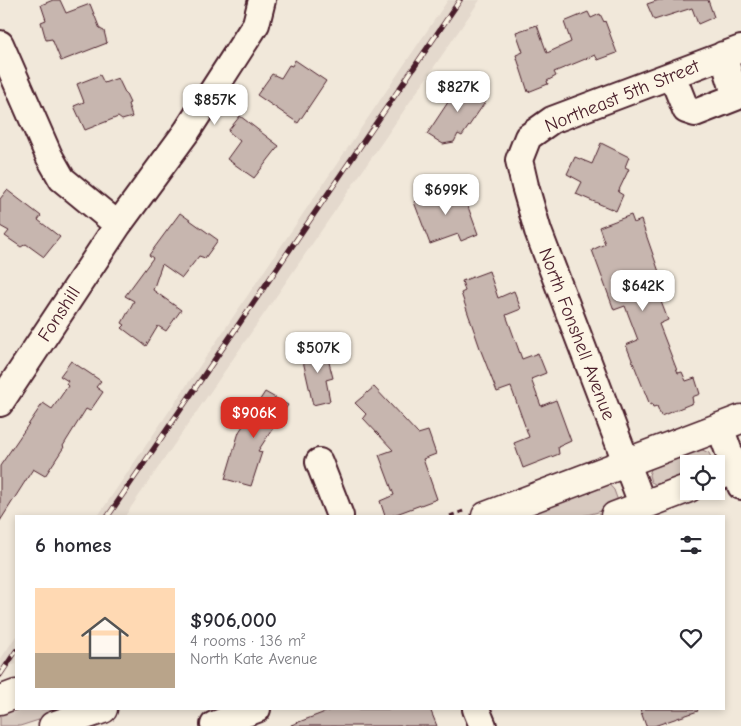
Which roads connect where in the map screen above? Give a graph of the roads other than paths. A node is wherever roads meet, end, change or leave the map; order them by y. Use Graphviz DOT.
graph roads {
  1 [pos="262,0"];
  2 [pos="0,44"];
  3 [pos="732,52"];
  4 [pos="672,75"];
  5 [pos="739,99"];
  6 [pos="519,160"];
  7 [pos="118,225"];
  8 [pos="0,403"];
  9 [pos="730,423"];
  10 [pos="319,462"];
  11 [pos="626,463"];
  12 [pos="733,475"];
  13 [pos="680,492"];
  14 [pos="643,506"];
  15 [pos="340,515"];
  16 [pos="489,515"];
  17 [pos="618,515"];
  18 [pos="15,694"];
  19 [pos="0,700"];
  20 [pos="100,710"];
  21 [pos="254,710"];
  22 [pos="476,710"];
  23 [pos="214,725"];
  24 [pos="53,726"];
  25 [pos="483,726"];
  1 -- 7 [label="street"];
  2 -- 7 [label="street"];
  3 -- 4 [label="street, Northeast 5th Street"];
  3 -- 5 [label="street"];
  4 -- 5 [label="street"];
  4 -- 6 [label="street, Northeast 5th Street"];
  6 -- 11 [label="street, North Fonshell Avenue"];
  7 -- 8 [label="street, Fonshill"];
  9 -- 11 [label="main road"];
  9 -- 12 [label="street"];
  10 -- 15 [label="street"];
  11 -- 14 [label="street, North Fonshell Avenue"];
  11 -- 16 [label="main road"];
  13 -- 14 [label="main road"];
  14 -- 17 [label="main road"];
  18 -- 19 [label="main road"];
  20 -- 24 [label="main road"];
  21 -- 23 [label="street"];
  22 -- 25 [label="street"];
}
